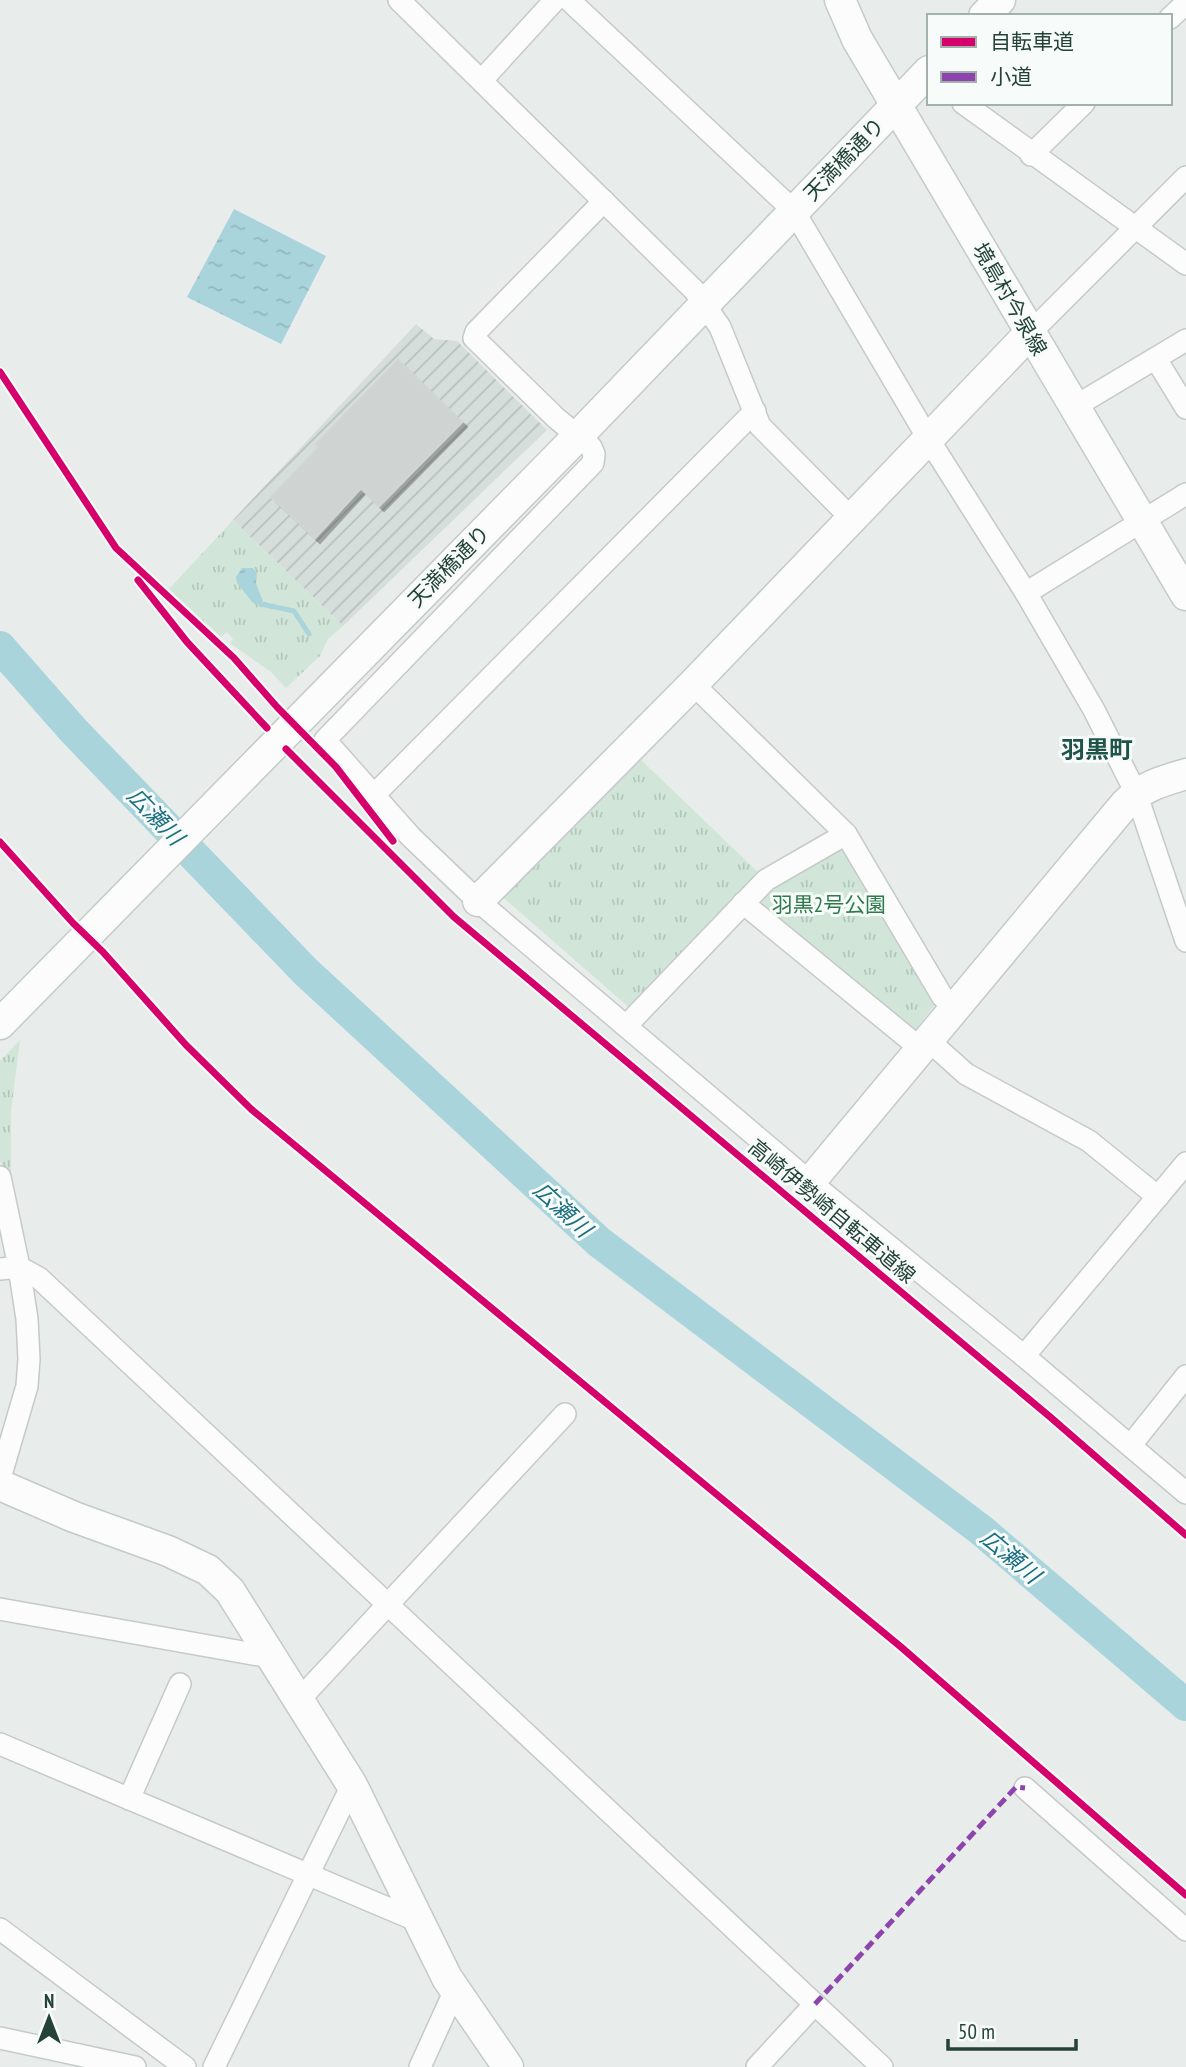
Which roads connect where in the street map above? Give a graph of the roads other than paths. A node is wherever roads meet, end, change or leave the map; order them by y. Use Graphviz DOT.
graph roads {
  1 [pos="400,0"];
  2 [pos="555,0"];
  3 [pos="569,0"];
  4 [pos="1000,0"];
  5 [pos="836,1"];
  6 [pos="1186,3"];
  7 [pos="987,14"];
  8 [pos="1172,16"];
  9 [pos="927,75"];
  10 [pos="482,80"];
  11 [pos="896,105"];
  12 [pos="966,105"];
  13 [pos="1082,105"];
  14 [pos="1031,155"];
  15 [pos="1186,177"];
  16 [pos="604,201"];
  17 [pos="794,211"];
  18 [pos="1135,228"];
  19 [pos="1186,264"];
  20 [pos="705,304"];
  21 [pos="1030,332"];
  22 [pos="1186,340"];
  23 [pos="1156,359"];
  24 [pos="1074,407"];
  25 [pos="1186,408"];
  26 [pos="755,411"];
  27 [pos="578,436"];
  28 [pos="929,440"];
  29 [pos="1186,494"];
  30 [pos="851,518"];
  31 [pos="1142,521"];
  32 [pos="1026,593"];
  33 [pos="1186,595"];
  34 [pos="693,684"];
  35 [pos="1186,774"];
  36 [pos="1136,793"];
  37 [pos="375,794"];
  38 [pos="846,834"];
  39 [pos="478,901"];
  40 [pos="743,903"];
  41 [pos="1186,941"];
  42 [pos="954,1009"];
  43 [pos="0,1024"];
  44 [pos="626,1026"];
  45 [pos="924,1045"];
  46 [pos="1186,1163"];
  47 [pos="0,1177"];
  48 [pos="810,1182"];
  49 [pos="1158,1197"];
  50 [pos="9,1268"];
  51 [pos="1024,1356"];
  52 [pos="1184,1383"];
  53 [pos="565,1413"];
  54 [pos="1131,1445"];
  55 [pos="0,1478"];
  56 [pos="0,1485"];
  57 [pos="1186,1493"];
  58 [pos="387,1605"];
  59 [pos="0,1609"];
  60 [pos="270,1657"];
  61 [pos="180,1684"];
  62 [pos="298,1701"];
  63 [pos="0,1744"];
  64 [pos="352,1785"];
  65 [pos="1025,1788"];
  66 [pos="129,1799"];
  67 [pos="308,1875"];
  68 [pos="418,1921"];
  69 [pos="0,1929"];
  70 [pos="1186,1930"];
  71 [pos="455,1990"];
  72 [pos="815,2004"];
  73 [pos="0,2038"];
  74 [pos="135,2067"];
  75 [pos="185,2067"];
  76 [pos="214,2067"];
  77 [pos="420,2067"];
  78 [pos="508,2067"];
  79 [pos="757,2067"];
  80 [pos="882,2067"];
  1 -- 10 [label="street"];
  2 -- 10 [label="street"];
  3 -- 17 [label="street"];
  4 -- 7 [label="street"];
  5 -- 11 [label="street, 境島村今泉線"];
  6 -- 8 [label="street"];
  9 -- 11 [label="street, 天満橋通り"];
  10 -- 16 [label="street"];
  11 -- 17 [label="street, 天満橋通り"];
  11 -- 21 [label="street, 境島村今泉線"];
  12 -- 14 [label="street"];
  13 -- 14 [label="street"];
  14 -- 18 [label="street"];
  15 -- 18 [label="street"];
  16 -- 20 [label="street"];
  16 -- 27 [label="street"];
  17 -- 20 [label="street, 天満橋通り"];
  17 -- 28 [label="street"];
  18 -- 19 [label="street"];
  18 -- 21 [label="street"];
  20 -- 26 [label="street"];
  20 -- 27 [label="street, 天満橋通り"];
  21 -- 24 [label="street, 境島村今泉線"];
  21 -- 28 [label="street"];
  22 -- 23 [label="street"];
  23 -- 24 [label="street"];
  23 -- 25 [label="street"];
  24 -- 31 [label="street, 境島村今泉線"];
  26 -- 30 [label="street"];
  26 -- 37 [label="street"];
  27 -- 37 [label="street"];
  27 -- 43 [label="street, 天満橋通り"];
  28 -- 30 [label="street"];
  28 -- 32 [label="street"];
  29 -- 31 [label="street"];
  30 -- 34 [label="street"];
  31 -- 32 [label="street"];
  31 -- 33 [label="street, 境島村今泉線"];
  32 -- 36 [label="street"];
  34 -- 38 [label="street"];
  34 -- 39 [label="street"];
  35 -- 36 [label="street"];
  36 -- 41 [label="street"];
  36 -- 42 [label="street"];
  37 -- 39 [label="street"];
  38 -- 40 [label="street"];
  38 -- 42 [label="street"];
  39 -- 44 [label="street"];
  40 -- 44 [label="street"];
  40 -- 45 [label="street"];
  42 -- 45 [label="street"];
  44 -- 48 [label="street"];
  45 -- 48 [label="street"];
  45 -- 49 [label="street"];
  46 -- 49 [label="street"];
  47 -- 50 [label="street"];
  48 -- 51 [label="street"];
  49 -- 51 [label="street"];
  50 -- 55 [label="street"];
  50 -- 58 [label="street"];
  51 -- 54 [label="street"];
  52 -- 54 [label="street"];
  53 -- 58 [label="street"];
  54 -- 57 [label="street"];
  56 -- 60 [label="street"];
  58 -- 62 [label="street"];
  58 -- 72 [label="street"];
  59 -- 60 [label="street"];
  60 -- 62 [label="street"];
  61 -- 66 [label="street"];
  62 -- 64 [label="street"];
  63 -- 66 [label="street"];
  64 -- 67 [label="street"];
  64 -- 68 [label="street"];
  65 -- 70 [label="street"];
  66 -- 67 [label="street"];
  67 -- 68 [label="street"];
  67 -- 76 [label="street"];
  68 -- 71 [label="street"];
  69 -- 75 [label="street"];
  71 -- 77 [label="street"];
  71 -- 78 [label="street"];
  72 -- 79 [label="street"];
  72 -- 80 [label="street"];
  73 -- 74 [label="street"];
}
